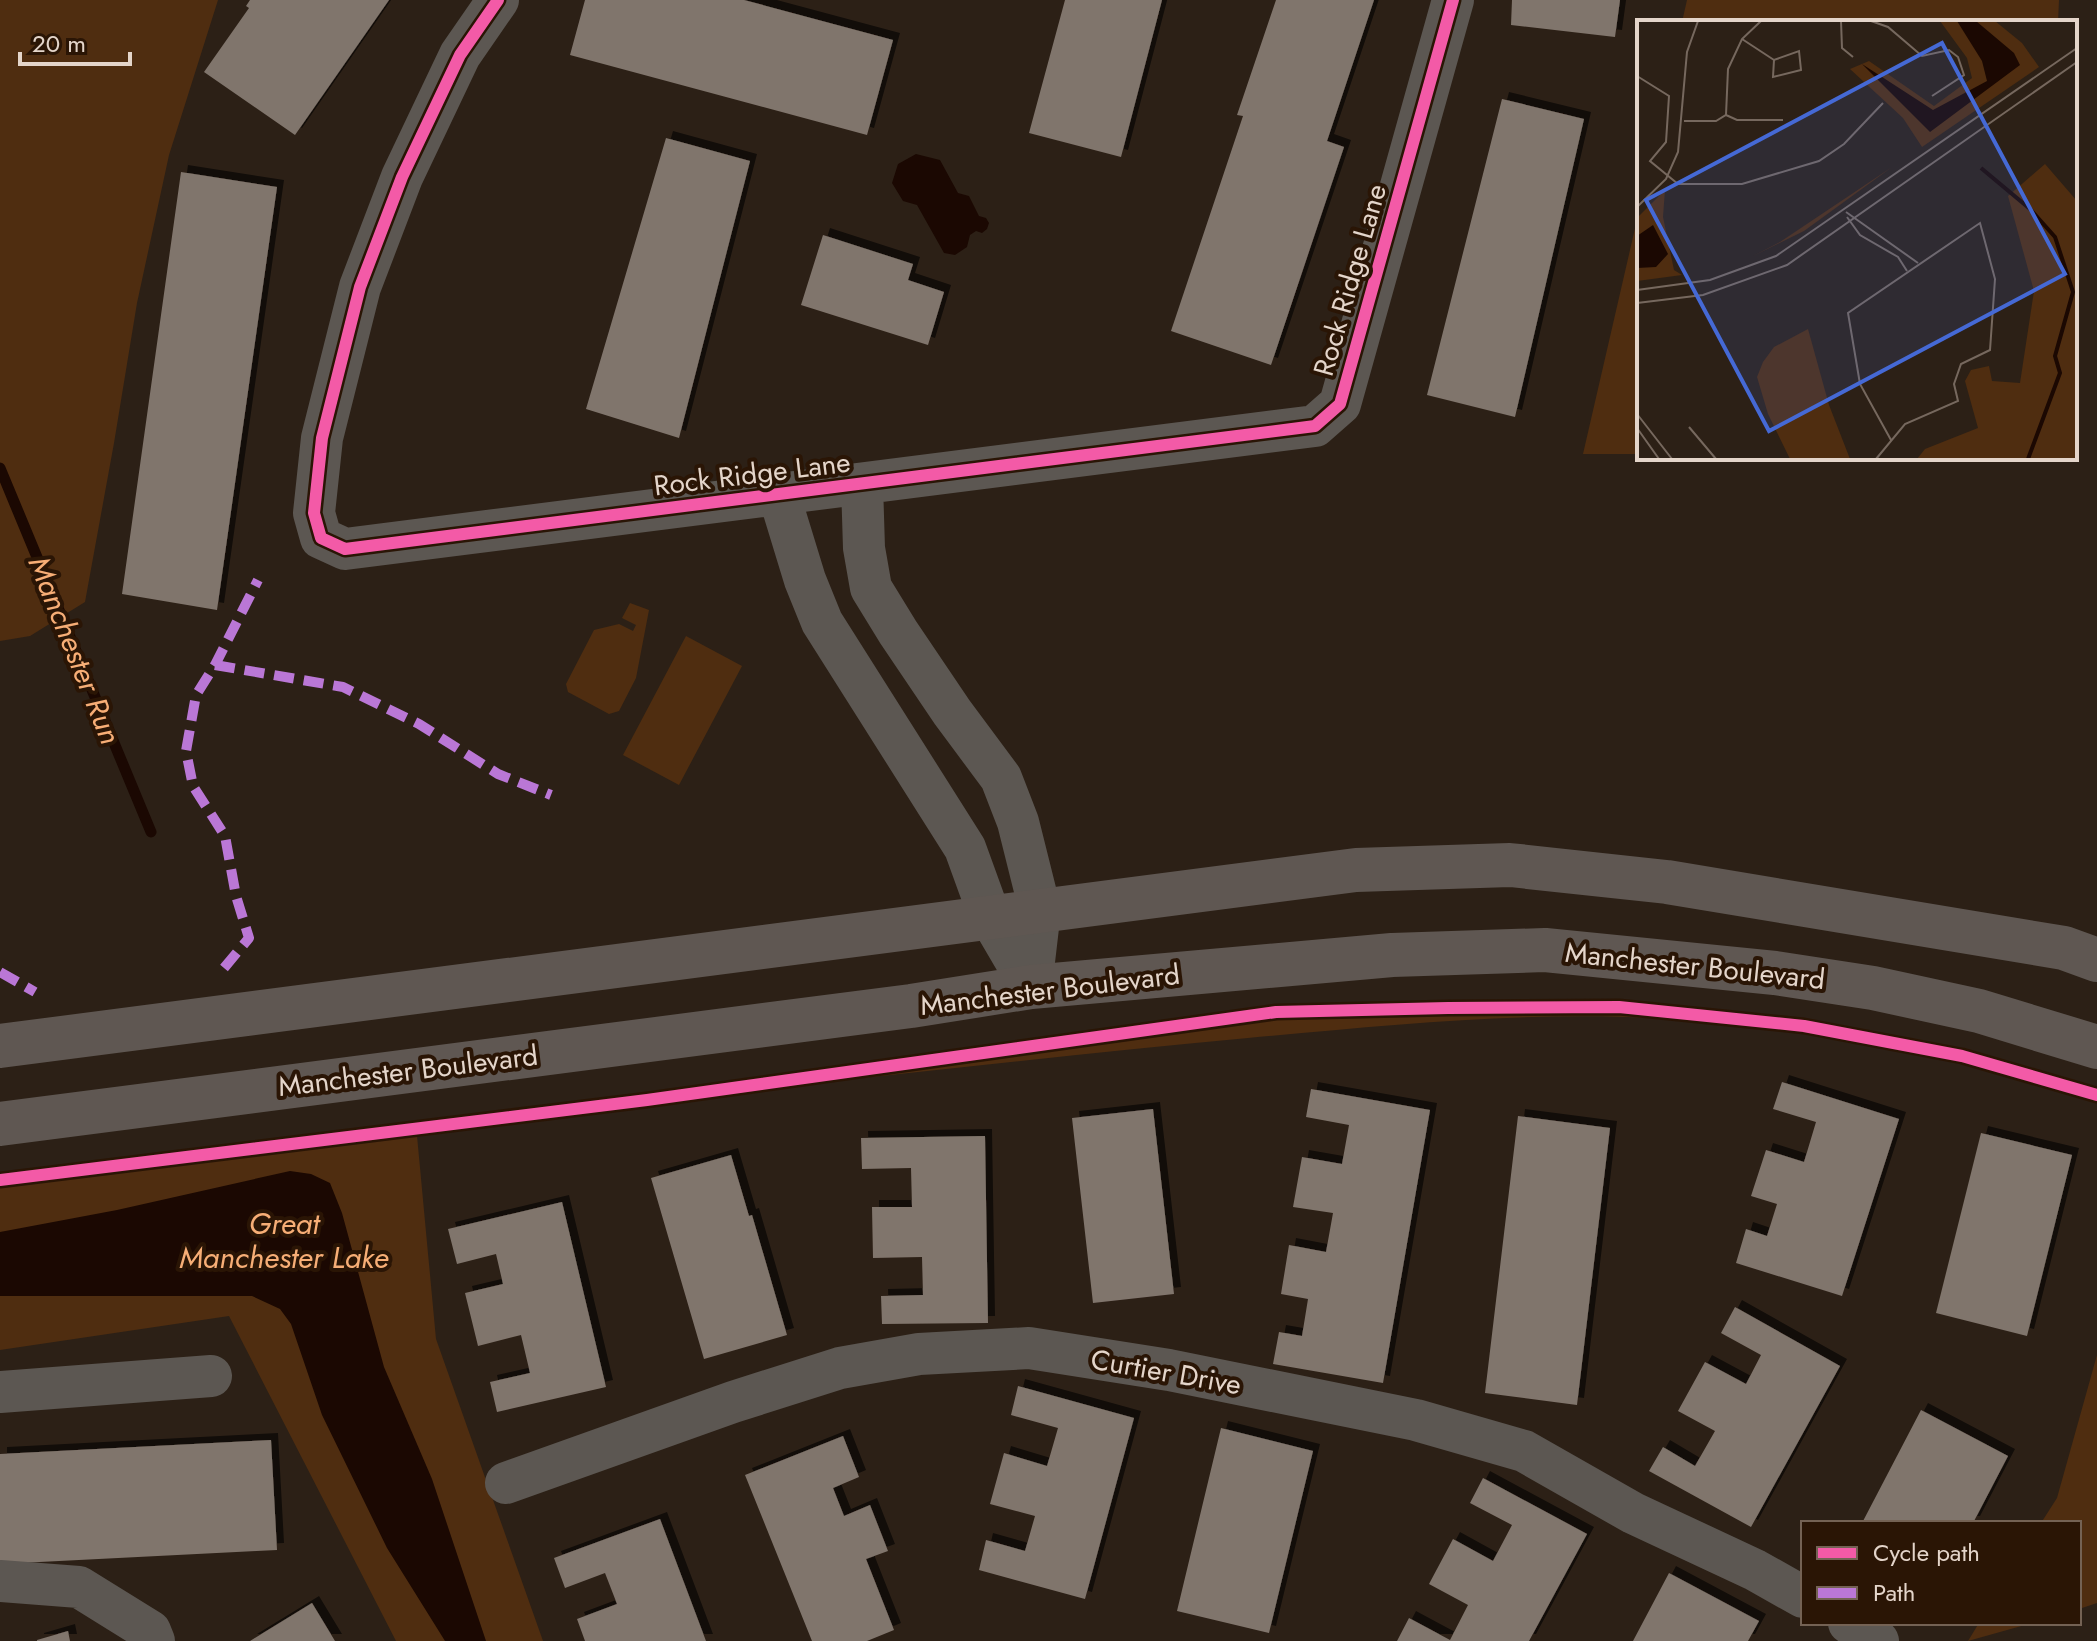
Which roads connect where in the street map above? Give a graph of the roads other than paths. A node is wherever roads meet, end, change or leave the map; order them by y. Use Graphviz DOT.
graph roads {
  1 [pos="498,0"];
  2 [pos="1453,0"];
  3 [pos="862,484"];
  4 [pos="779,495"];
  5 [pos="1040,910"];
  6 [pos="990,917"];
  7 [pos="2097,960"];
  8 [pos="1031,987"];
  9 [pos="0,1046"];
  10 [pos="2097,1047"];
  11 [pos="0,1124"];
  12 [pos="211,1376"];
  13 [pos="0,1392"];
  14 [pos="506,1483"];
  15 [pos="0,1581"];
  16 [pos="1801,1596"];
  17 [pos="1852,1625"];
  18 [pos="154,1641"];
  19 [pos="1878,1641"];
  1 -- 4 [label="street, Rock Ridge Lane"];
  2 -- 3 [label="street, Rock Ridge Lane"];
  3 -- 4 [label="street, Rock Ridge Lane"];
  3 -- 5 [label="street, Rock Ridge Lane"];
  4 -- 6 [label="street, Rock Ridge Lane"];
  5 -- 6 [label="main road"];
  5 -- 7 [label="main road"];
  5 -- 8 [label="street, Rock Ridge Lane"];
  6 -- 8 [label="street, Rock Ridge Lane"];
  6 -- 9 [label="main road"];
  8 -- 10 [label="main road, Manchester Boulevard"];
  8 -- 11 [label="main road, Manchester Boulevard"];
  12 -- 13 [label="street"];
  14 -- 16 [label="street, Curtier Drive"];
  15 -- 18 [label="street"];
  17 -- 19 [label="street"];
}
